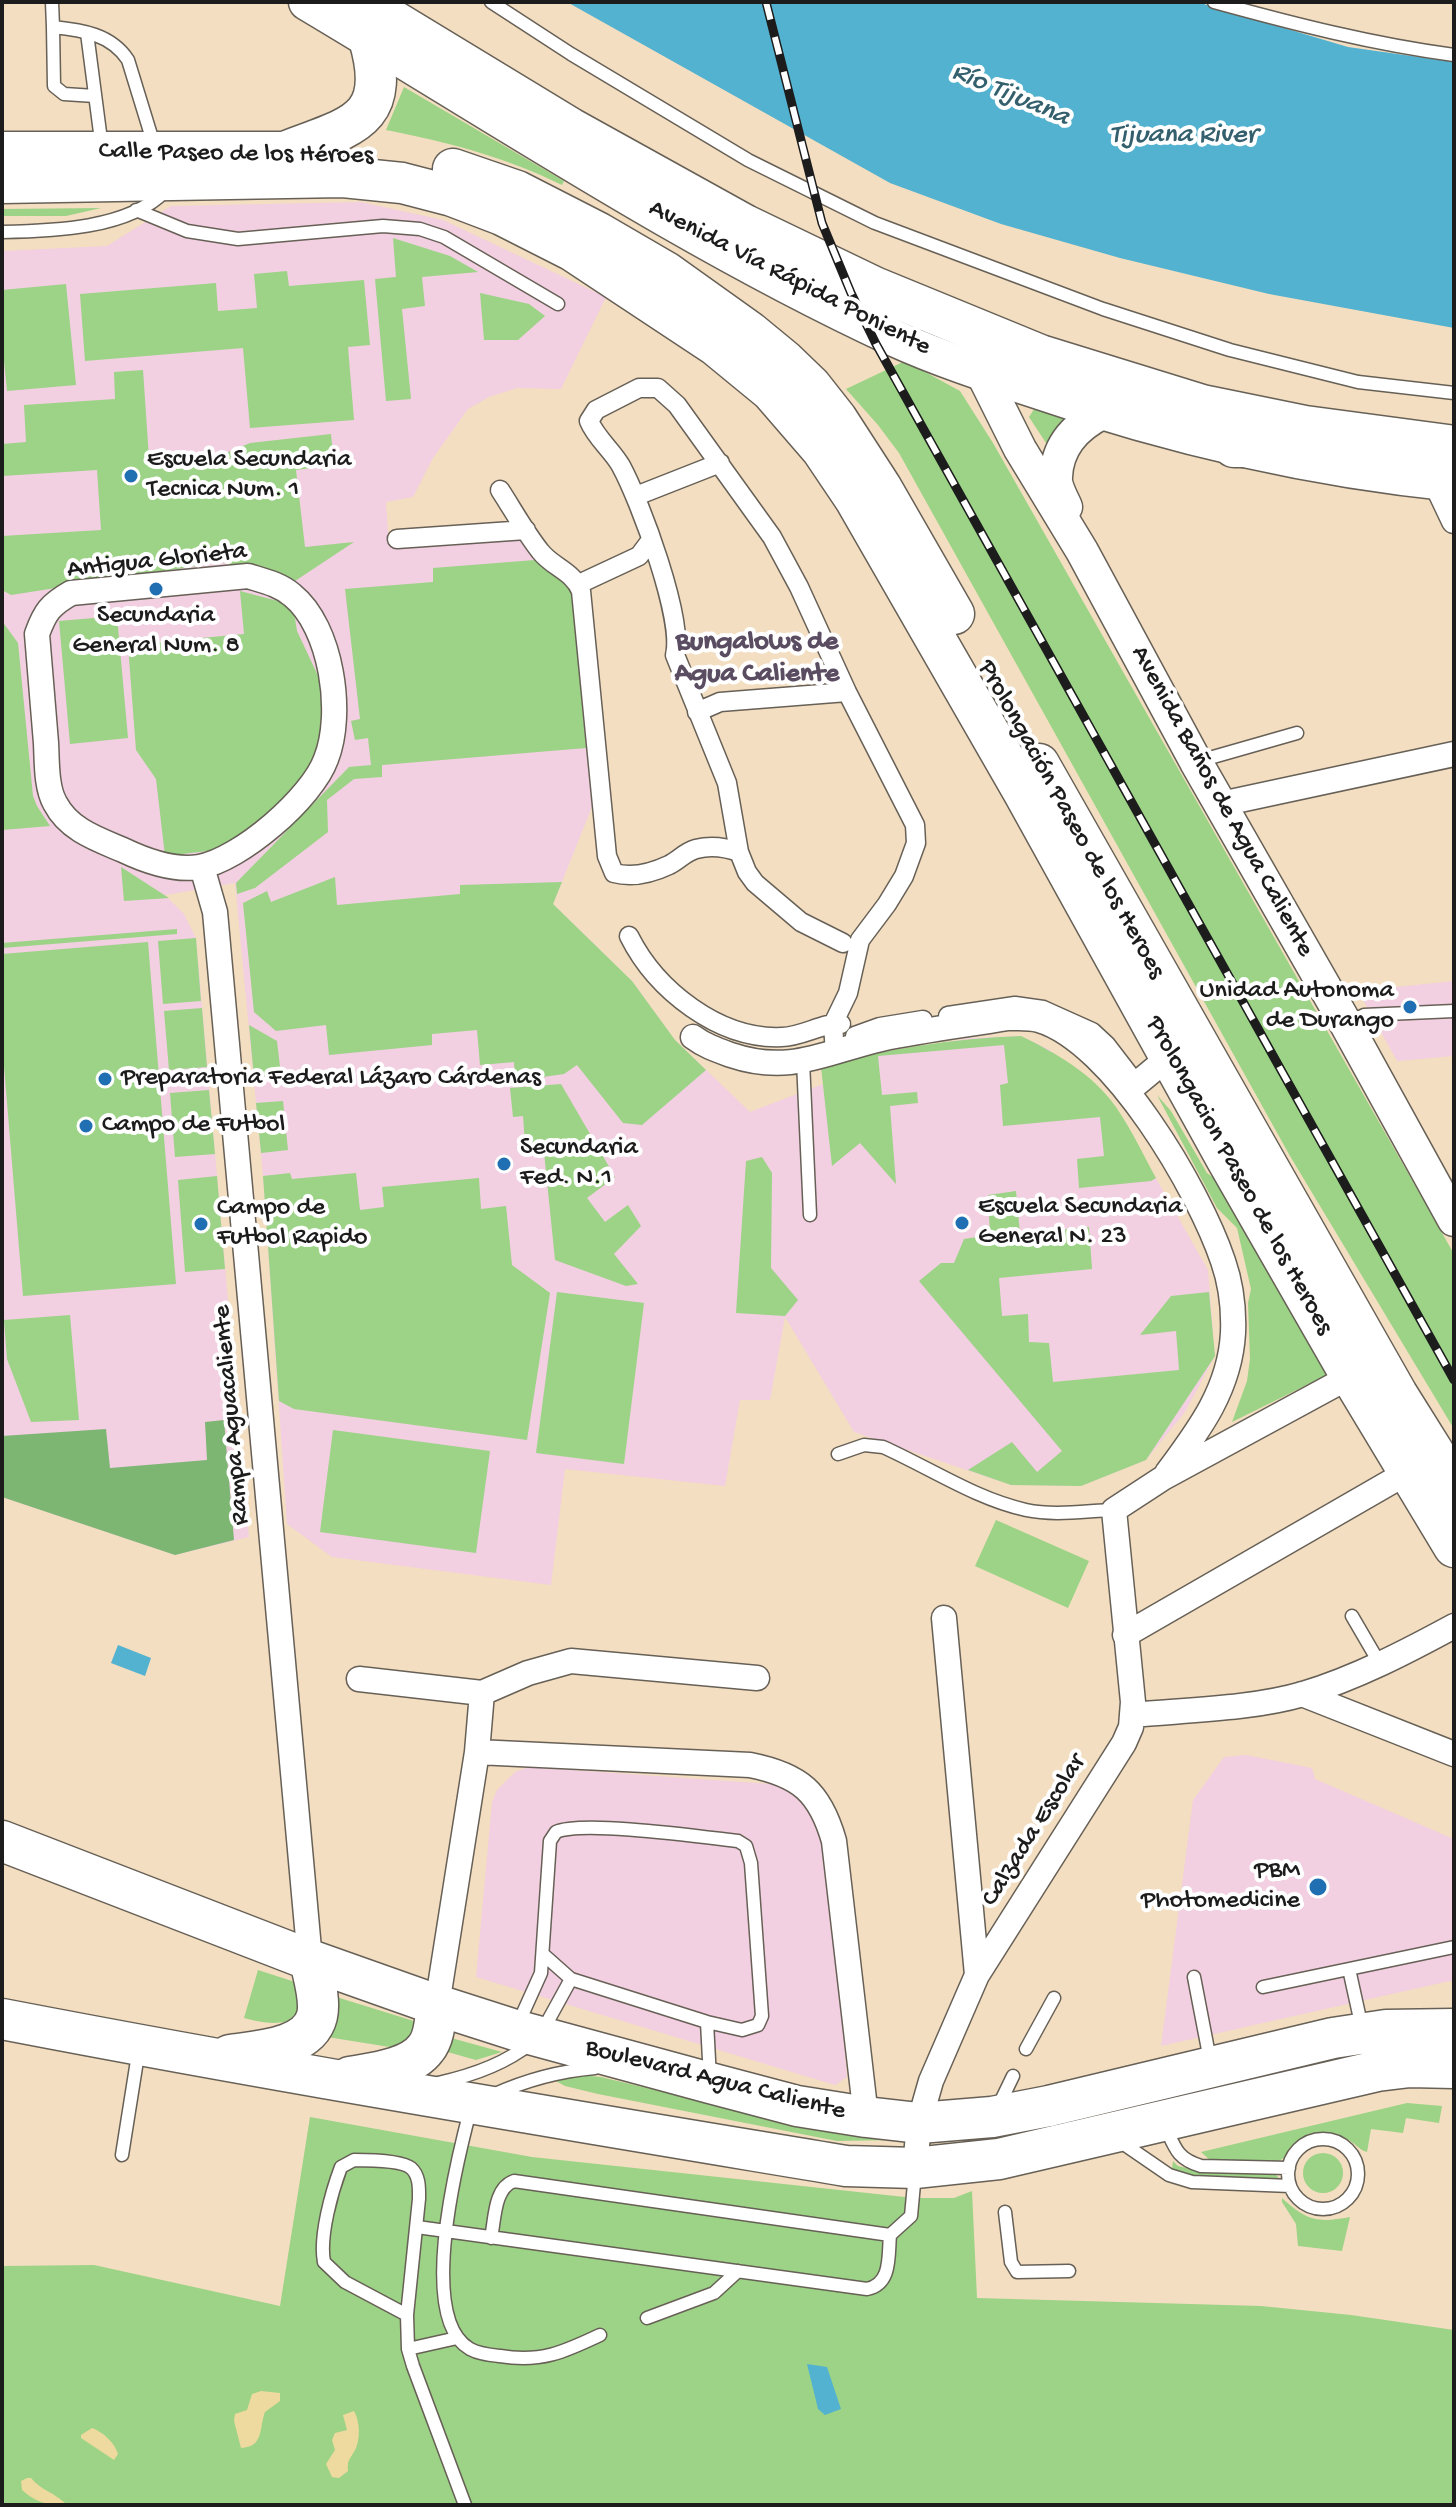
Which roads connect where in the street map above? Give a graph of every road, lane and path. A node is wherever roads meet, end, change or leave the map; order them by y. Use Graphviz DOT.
graph roads {
  1 [pos="52,2"];
  2 [pos="307,2"];
  3 [pos="491,2"];
  4 [pos="1214,2"];
  5 [pos="365,20"];
  6 [pos="53,27"];
  7 [pos="87,33"];
  8 [pos="1454,55"];
  9 [pos="95,96"];
  10 [pos="517,129"];
  11 [pos="570,129"];
  12 [pos="287,151"];
  13 [pos="2,152"];
  14 [pos="102,152"];
  15 [pos="166,166"];
  16 [pos="2,183"];
  17 [pos="136,210"];
  18 [pos="2,232"];
  19 [pos="586,242"];
  20 [pos="558,304"];
  21 [pos="982,373"];
  22 [pos="1454,393"];
  23 [pos="1102,413"];
  24 [pos="1234,446"];
  25 [pos="720,463"];
  26 [pos="1449,467"];
  27 [pos="500,490"];
  28 [pos="636,496"];
  29 [pos="1454,521"];
  30 [pos="526,530"];
  31 [pos="397,539"];
  32 [pos="651,540"];
  33 [pos="1082,551"];
  34 [pos="639,556"];
  35 [pos="658,562"];
  36 [pos="579,584"];
  37 [pos="847,692"];
  38 [pos="697,712"];
  39 [pos="1297,733"];
  40 [pos="1454,754"];
  41 [pos="1196,762"];
  42 [pos="1221,804"];
  43 [pos="739,852"];
  44 [pos="202,867"];
  45 [pos="629,936"];
  46 [pos="852,942"];
  47 [pos="1454,1011"];
  48 [pos="833,1024"];
  49 [pos="1346,1024"];
  50 [pos="876,1028"];
  51 [pos="693,1037"];
  52 [pos="834,1050"];
  53 [pos="1169,1057"];
  54 [pos="803,1061"];
  55 [pos="1132,1087"];
  56 [pos="810,1215"];
  57 [pos="1454,1220"];
  58 [pos="1351,1376"];
  59 [pos="838,1454"];
  60 [pos="1408,1472"];
  61 [pos="1163,1478"];
  62 [pos="1454,1485"];
  63 [pos="1114,1510"];
  64 [pos="1454,1547"];
  65 [pos="1352,1616"];
  66 [pos="944,1618"];
  67 [pos="1454,1626"];
  68 [pos="1125,1635"];
  69 [pos="1380,1664"];
  70 [pos="757,1678"];
  71 [pos="359,1679"];
  72 [pos="482,1693"];
  73 [pos="1302,1694"];
  74 [pos="1133,1715"];
  75 [pos="477,1752"];
  76 [pos="1454,1754"];
  77 [pos="2,1841"];
  78 [pos="1454,1947"];
  79 [pos="544,1955"];
  80 [pos="310,1960"];
  81 [pos="1349,1969"];
  82 [pos="977,1975"];
  83 [pos="1194,1977"];
  84 [pos="571,1979"];
  85 [pos="1263,1987"];
  86 [pos="1054,1998"];
  87 [pos="437,2005"];
  88 [pos="2,2019"];
  89 [pos="707,2022"];
  90 [pos="1363,2033"];
  91 [pos="527,2034"];
  92 [pos="139,2045"];
  93 [pos="1026,2049"];
  94 [pos="1453,2052"];
  95 [pos="207,2058"];
  96 [pos="647,2067"];
  97 [pos="1212,2067"];
  98 [pos="1013,2076"];
  99 [pos="330,2080"];
  100 [pos="710,2083"];
  101 [pos="396,2091"];
  102 [pos="472,2104"];
  103 [pos="866,2117"];
  104 [pos="992,2117"];
  105 [pos="1162,2121"];
  106 [pos="919,2123"];
  107 [pos="1109,2134"];
  108 [pos="122,2155"];
  109 [pos="915,2168"];
  110 [pos="1289,2168"];
  111 [pos="1290,2186"];
  112 [pos="1005,2212"];
  113 [pos="417,2227"];
  114 [pos="446,2232"];
  115 [pos="890,2235"];
  116 [pos="491,2238"];
  117 [pos="738,2271"];
  118 [pos="1069,2271"];
  119 [pos="407,2315"];
  120 [pos="647,2318"];
  121 [pos="600,2335"];
  122 [pos="457,2338"];
  123 [pos="408,2349"];
  124 [pos="465,2505"];
  1 -- 6 [label="lane"];
  2 -- 5 [label="main road, Avenida Vía Rápida Poniente"];
  3 -- 22 [label="lane"];
  4 -- 8 [label="lane"];
  5 -- 10 [label="main road, Avenida Vía Rápida Poniente"];
  5 -- 11 [label="highway, Avenida Vía Rápida Poniente"];
  5 -- 12 [label="main road"];
  6 -- 7 [label="lane"];
  6 -- 9 [label="lane"];
  7 -- 9 [label="lane"];
  7 -- 15 [label="lane"];
  9 -- 14 [label="lane"];
  10 -- 11 [label="highway"];
  10 -- 21 [label="main road, Avenida Vía Rápida Poniente"];
  11 -- 26 [label="highway, Avenida Vía Rápida Poniente"];
  12 -- 15 [label="main road, Calle Paseo de los Héroes"];
  12 -- 19 [label="main road, Calle Paseo de los Héroes"];
  13 -- 14 [label="main road, Calle Paseo de los Héroes"];
  14 -- 15 [label="main road, Calle Paseo de los Héroes"];
  15 -- 16 [label="main road, Calle Paseo de los Héroes"];
  15 -- 17 [label="lane"];
  15 -- 19 [label="main road, Calle Paseo de los Héroes"];
  17 -- 18 [label="lane"];
  17 -- 20 [label="lane"];
  19 -- 53 [label="main road, Prolongacion Paseo de los Heroes"];
  19 -- 62 [label="main road, Prolongación Paseo de los Heroes"];
  21 -- 23 [label="main road, Avenida Vía Rápida Poniente"];
  21 -- 33 [label="street, Avenida Baños de Agua Caliente"];
  23 -- 24 [label="main road, Avenida Vía Rápida Poniente"];
  23 -- 33 [label="street, Avenida Baños de Agua Caliente"];
  24 -- 26 [label="highway"];
  25 -- 28 [label="street"];
  25 -- 28 [label="street"];
  25 -- 37 [label="street"];
  26 -- 29 [label="street"];
  27 -- 30 [label="street"];
  28 -- 32 [label="street"];
  30 -- 31 [label="street"];
  30 -- 36 [label="street"];
  32 -- 34 [label="street"];
  32 -- 35 [label="street"];
  33 -- 41 [label="street, Avenida Baños de Agua Caliente"];
  34 -- 35 [label="street"];
  34 -- 36 [label="street"];
  35 -- 38 [label="street"];
  36 -- 43 [label="street"];
  37 -- 38 [label="street"];
  37 -- 46 [label="street"];
  38 -- 43 [label="street"];
  39 -- 41 [label="lane"];
  40 -- 42 [label="street"];
  41 -- 42 [label="street, Avenida Baños de Agua Caliente"];
  42 -- 49 [label="street, Avenida Baños de Agua Caliente"];
  43 -- 46 [label="street"];
  44 -- 44 [label="street, Antigua Glorieta"];
  44 -- 80 [label="street, Rampa Aguacaliente"];
  45 -- 48 [label="street"];
  46 -- 48 [label="street"];
  47 -- 49 [label="lane"];
  48 -- 50 [label="street"];
  48 -- 52 [label="street"];
  49 -- 57 [label="street, Avenida Baños de Agua Caliente"];
  50 -- 52 [label="street"];
  50 -- 55 [label="street"];
  51 -- 54 [label="street"];
  52 -- 54 [label="street"];
  52 -- 55 [label="street"];
  53 -- 55 [label="street"];
  53 -- 58 [label="main road, Prolongacion Paseo de los Heroes"];
  54 -- 56 [label="lane"];
  55 -- 61 [label="street"];
  58 -- 60 [label="main road, Prolongacion Paseo de los Heroes"];
  58 -- 61 [label="street"];
  59 -- 63 [label="lane"];
  60 -- 64 [label="main road, Prolongacion Paseo de los Heroes"];
  60 -- 68 [label="street"];
  61 -- 63 [label="street"];
  63 -- 68 [label="street, Calzada Escolar"];
  65 -- 69 [label="lane"];
  66 -- 82 [label="street"];
  67 -- 69 [label="street"];
  68 -- 74 [label="street, Calzada Escolar"];
  69 -- 73 [label="street"];
  70 -- 72 [label="street"];
  71 -- 72 [label="street"];
  72 -- 75 [label="street"];
  73 -- 74 [label="street"];
  73 -- 76 [label="street"];
  74 -- 82 [label="street, Calzada Escolar"];
  75 -- 87 [label="street"];
  75 -- 103 [label="street"];
  77 -- 80 [label="main road, Boulevard Agua Caliente"];
  78 -- 81 [label="lane"];
  79 -- 84 [label="lane"];
  79 -- 89 [label="lane"];
  79 -- 91 [label="lane"];
  80 -- 87 [label="main road, Boulevard Agua Caliente"];
  80 -- 95 [label="main road"];
  81 -- 85 [label="lane"];
  81 -- 90 [label="lane"];
  82 -- 106 [label="street, Calzada Escolar"];
  83 -- 97 [label="lane"];
  84 -- 89 [label="lane"];
  84 -- 91 [label="lane"];
  86 -- 93 [label="lane"];
  87 -- 91 [label="main road, Boulevard Agua Caliente"];
  87 -- 99 [label="main road"];
  88 -- 92 [label="main road, Boulevard Agua Caliente"];
  89 -- 100 [label="lane"];
  90 -- 94 [label="main road, Boulevard Agua Caliente"];
  90 -- 97 [label="main road, Boulevard Agua Caliente"];
  91 -- 96 [label="main road, Boulevard Agua Caliente"];
  91 -- 101 [label="lane"];
  92 -- 95 [label="main road, Boulevard Agua Caliente"];
  92 -- 108 [label="lane"];
  94 -- 105 [label="main road, Boulevard Agua Caliente"];
  95 -- 99 [label="main road, Boulevard Agua Caliente"];
  96 -- 100 [label="main road, Boulevard Agua Caliente"];
  96 -- 102 [label="lane"];
  97 -- 104 [label="main road, Boulevard Agua Caliente"];
  98 -- 104 [label="lane"];
  99 -- 101 [label="main road, Boulevard Agua Caliente"];
  100 -- 103 [label="main road, Boulevard Agua Caliente"];
  101 -- 102 [label="main road, Boulevard Agua Caliente"];
  102 -- 109 [label="main road, Boulevard Agua Caliente"];
  102 -- 114 [label="lane"];
  103 -- 106 [label="main road, Boulevard Agua Caliente"];
  104 -- 106 [label="main road, Boulevard Agua Caliente"];
  105 -- 107 [label="main road, Boulevard Agua Caliente"];
  105 -- 110 [label="lane"];
  106 -- 109 [label="street, Calzada Escolar"];
  107 -- 109 [label="main road, Boulevard Agua Caliente"];
  107 -- 111 [label="lane"];
  109 -- 115 [label="lane"];
  110 -- 111 [label="lane"];
  110 -- 111 [label="lane"];
  112 -- 118 [label="lane"];
  113 -- 114 [label="lane"];
  113 -- 119 [label="lane"];
  113 -- 119 [label="lane"];
  114 -- 116 [label="lane"];
  114 -- 122 [label="lane"];
  115 -- 116 [label="lane"];
  115 -- 117 [label="lane"];
  116 -- 117 [label="lane"];
  117 -- 120 [label="lane"];
  119 -- 123 [label="lane"];
  121 -- 122 [label="lane"];
  122 -- 123 [label="lane"];
  123 -- 124 [label="lane"];
}
